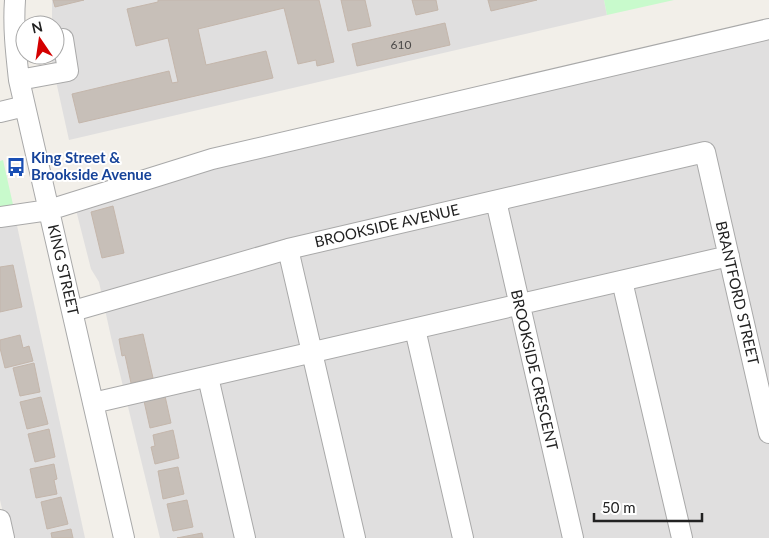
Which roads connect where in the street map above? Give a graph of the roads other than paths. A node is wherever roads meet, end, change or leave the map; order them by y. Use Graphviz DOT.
graph roads {
  1 [pos="14,0"];
  2 [pos="769,29"];
  3 [pos="65,52"];
  4 [pos="19,80"];
  5 [pos="25,106"];
  6 [pos="0,112"];
  7 [pos="705,152"];
  8 [pos="496,201"];
  9 [pos="49,210"];
  10 [pos="0,217"];
  11 [pos="288,249"];
  12 [pos="729,256"];
  13 [pos="622,281"];
  14 [pos="519,304"];
  15 [pos="73,312"];
  16 [pos="415,329"];
  17 [pos="312,353"];
  18 [pos="208,377"];
  19 [pos="93,403"];
  20 [pos="769,433"];
  21 [pos="0,520"];
  22 [pos="4,538"];
  23 [pos="124,538"];
  24 [pos="245,538"];
  25 [pos="356,538"];
  26 [pos="464,538"];
  27 [pos="573,538"];
  28 [pos="682,538"];
  1 -- 4 [label="street, KING STREET"];
  2 -- 9 [label="street"];
  3 -- 4 [label="street"];
  4 -- 5 [label="street, KING STREET"];
  5 -- 6 [label="street"];
  5 -- 9 [label="street, KING STREET"];
  7 -- 8 [label="street, BROOKSIDE AVENUE"];
  7 -- 12 [label="street, BRANTFORD STREET"];
  8 -- 11 [label="street, BROOKSIDE AVENUE"];
  8 -- 14 [label="street, BROOKSIDE CRESCENT"];
  9 -- 10 [label="street"];
  9 -- 15 [label="street, KING STREET"];
  11 -- 15 [label="street, BROOKSIDE AVENUE"];
  11 -- 17 [label="street"];
  12 -- 13 [label="street"];
  12 -- 20 [label="street, BRANTFORD STREET"];
  13 -- 14 [label="street"];
  13 -- 28 [label="street"];
  14 -- 16 [label="street"];
  14 -- 27 [label="street, BROOKSIDE CRESCENT"];
  15 -- 19 [label="street, KING STREET"];
  16 -- 17 [label="street"];
  16 -- 26 [label="street"];
  17 -- 18 [label="street"];
  17 -- 25 [label="street"];
  18 -- 19 [label="street"];
  18 -- 24 [label="street"];
  19 -- 23 [label="street, KING STREET"];
  21 -- 22 [label="street"];
}
